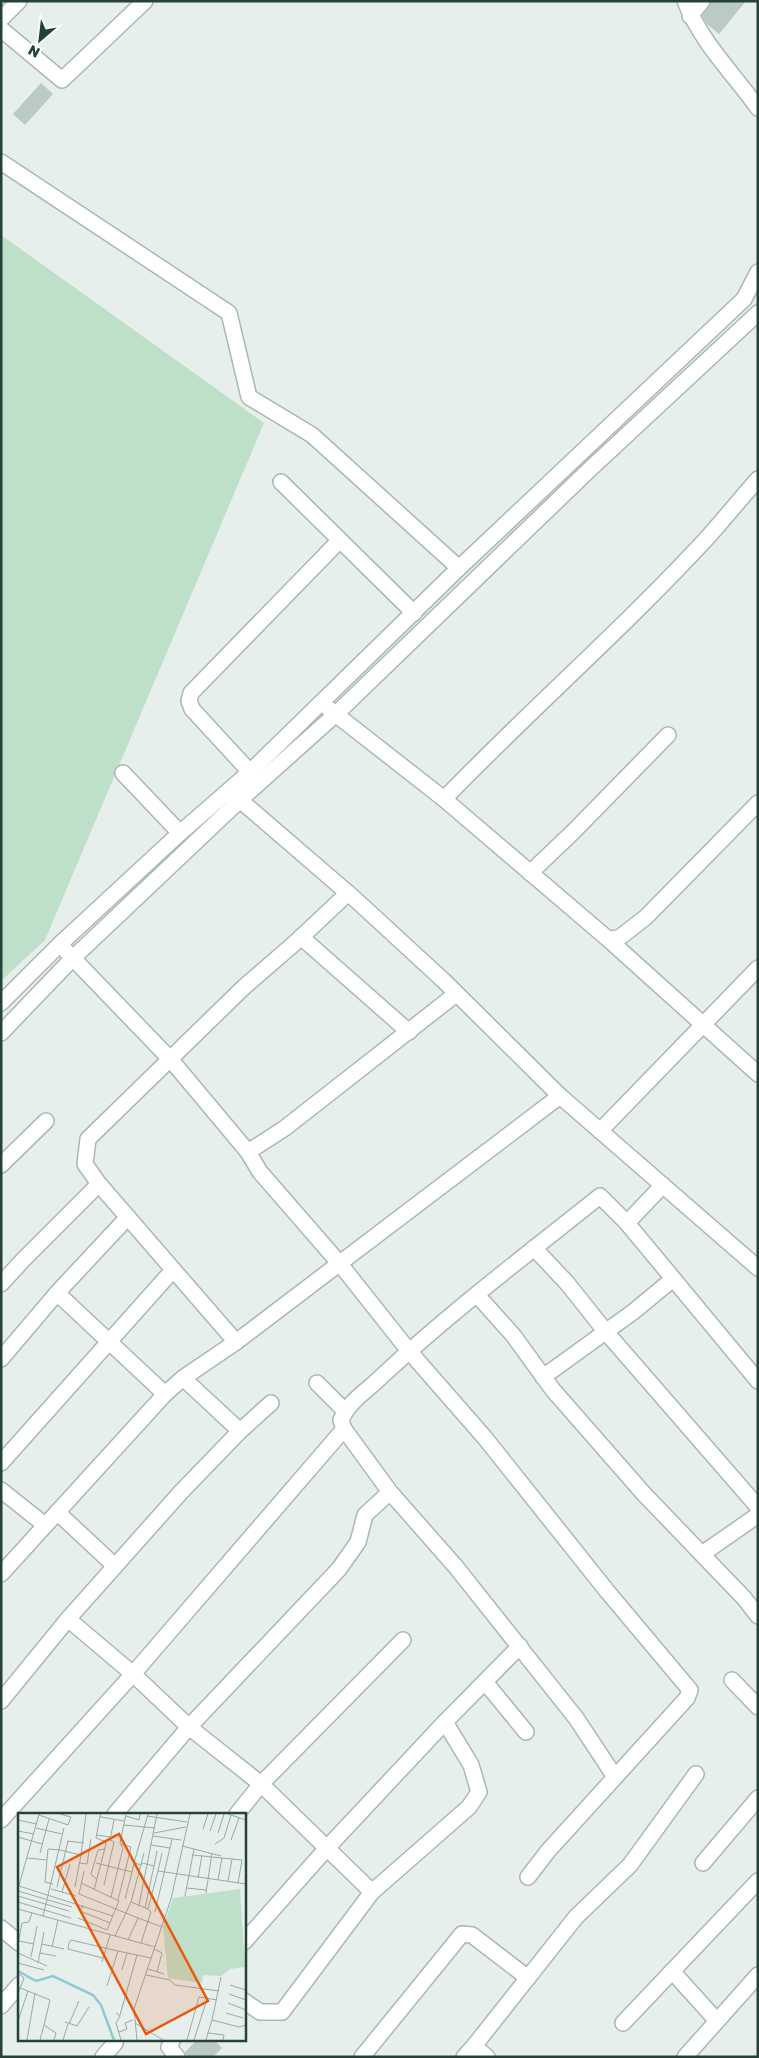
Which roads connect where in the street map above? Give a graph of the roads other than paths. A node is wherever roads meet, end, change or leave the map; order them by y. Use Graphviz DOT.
graph roads {
  1 [pos="19,1"];
  2 [pos="145,1"];
  3 [pos="685,1"];
  4 [pos="702,1"];
  5 [pos="690,16"];
  6 [pos="1,19"];
  7 [pos="1,30"];
  8 [pos="758,108"];
  9 [pos="1,162"];
  10 [pos="758,272"];
  11 [pos="758,312"];
  12 [pos="758,479"];
  13 [pos="282,482"];
  14 [pos="340,540"];
  15 [pos="459,568"];
  16 [pos="414,613"];
  17 [pos="322,703"];
  18 [pos="336,714"];
  19 [pos="668,735"];
  20 [pos="250,772"];
  21 [pos="123,773"];
  22 [pos="235,795"];
  23 [pos="444,799"];
  24 [pos="758,803"];
  25 [pos="180,833"];
  26 [pos="530,873"];
  27 [pos="348,893"];
  28 [pos="301,937"];
  29 [pos="608,939"];
  30 [pos="60,944"];
  31 [pos="73,958"];
  32 [pos="758,968"];
  33 [pos="456,994"];
  34 [pos="1,1003"];
  35 [pos="703,1024"];
  36 [pos="409,1032"];
  37 [pos="1,1033"];
  38 [pos="171,1060"];
  39 [pos="758,1074"];
  40 [pos="560,1096"];
  41 [pos="46,1121"];
  42 [pos="600,1132"];
  43 [pos="248,1152"];
  44 [pos="1,1165"];
  45 [pos="99,1184"];
  46 [pos="662,1185"];
  47 [pos="128,1217"];
  48 [pos="626,1223"];
  49 [pos="534,1248"];
  50 [pos="340,1264"];
  51 [pos="758,1268"];
  52 [pos="173,1270"];
  53 [pos="673,1279"];
  54 [pos="1,1284"];
  55 [pos="57,1293"];
  56 [pos="477,1295"];
  57 [pos="606,1332"];
  58 [pos="109,1340"];
  59 [pos="236,1342"];
  60 [pos="409,1351"];
  61 [pos="1,1359"];
  62 [pos="543,1377"];
  63 [pos="183,1378"];
  64 [pos="758,1381"];
  65 [pos="317,1383"];
  66 [pos="165,1394"];
  67 [pos="271,1403"];
  68 [pos="345,1412"];
  69 [pos="344,1429"];
  70 [pos="240,1431"];
  71 [pos="1,1463"];
  72 [pos="1,1490"];
  73 [pos="390,1492"];
  74 [pos="758,1507"];
  75 [pos="57,1512"];
  76 [pos="758,1514"];
  77 [pos="45,1525"];
  78 [pos="702,1554"];
  79 [pos="115,1566"];
  80 [pos="1,1574"];
  81 [pos="758,1616"];
  82 [pos="68,1620"];
  83 [pos="403,1640"];
  84 [pos="520,1646"];
  85 [pos="133,1674"];
  86 [pos="732,1680"];
  87 [pos="485,1682"];
  88 [pos="1,1701"];
  89 [pos="758,1708"];
  90 [pos="445,1722"];
  91 [pos="189,1727"];
  92 [pos="526,1732"];
  93 [pos="696,1774"];
  94 [pos="615,1776"];
  95 [pos="261,1784"];
  96 [pos="758,1798"];
  97 [pos="116,1813"];
  98 [pos="238,1813"];
  99 [pos="1,1820"];
  100 [pos="327,1848"];
  101 [pos="703,1863"];
  102 [pos="528,1877"];
  103 [pos="758,1881"];
  104 [pos="372,1892"];
  105 [pos="1,1928"];
  106 [pos="245,1941"];
  107 [pos="18,1942"];
  108 [pos="672,1971"];
  109 [pos="758,1975"];
  110 [pos="528,1978"];
  111 [pos="18,1986"];
  112 [pos="245,2002"];
  113 [pos="1,2006"];
  114 [pos="716,2020"];
  115 [pos="622,2023"];
  116 [pos="116,2040"];
  117 [pos="173,2040"];
  118 [pos="468,2051"];
  119 [pos="103,2057"];
  120 [pos="177,2057"];
  121 [pos="362,2057"];
  122 [pos="487,2057"];
  123 [pos="685,2057"];
  1 -- 6 [label="street"];
  2 -- 7 [label="street"];
  3 -- 5 [label="street"];
  4 -- 5 [label="street"];
  5 -- 8 [label="street"];
  9 -- 15 [label="street"];
  10 -- 15 [label="street"];
  11 -- 18 [label="street"];
  12 -- 23 [label="street"];
  13 -- 14 [label="street"];
  14 -- 16 [label="street"];
  14 -- 20 [label="street"];
  15 -- 16 [label="street"];
  16 -- 17 [label="street"];
  17 -- 18 [label="street"];
  17 -- 20 [label="street"];
  18 -- 22 [label="street"];
  18 -- 23 [label="street"];
  19 -- 26 [label="street"];
  20 -- 22 [label="street"];
  21 -- 25 [label="street"];
  22 -- 25 [label="street"];
  22 -- 27 [label="street"];
  22 -- 31 [label="street"];
  23 -- 26 [label="street"];
  24 -- 29 [label="street"];
  25 -- 30 [label="street"];
  26 -- 29 [label="street"];
  27 -- 28 [label="street"];
  27 -- 33 [label="street"];
  28 -- 36 [label="street"];
  28 -- 38 [label="street"];
  29 -- 35 [label="street"];
  30 -- 31 [label="street"];
  30 -- 34 [label="street"];
  31 -- 37 [label="street"];
  31 -- 38 [label="street"];
  32 -- 35 [label="street"];
  33 -- 36 [label="street"];
  33 -- 40 [label="street"];
  35 -- 39 [label="street"];
  35 -- 42 [label="street"];
  36 -- 43 [label="street"];
  38 -- 43 [label="street"];
  38 -- 45 [label="street"];
  40 -- 42 [label="street"];
  40 -- 50 [label="street"];
  41 -- 44 [label="street"];
  42 -- 46 [label="street"];
  43 -- 50 [label="street"];
  45 -- 47 [label="street"];
  45 -- 54 [label="street"];
  46 -- 48 [label="street"];
  46 -- 51 [label="street"];
  47 -- 52 [label="street"];
  47 -- 55 [label="street"];
  48 -- 49 [label="street"];
  48 -- 53 [label="street"];
  49 -- 56 [label="street"];
  49 -- 57 [label="street"];
  50 -- 59 [label="street"];
  50 -- 60 [label="street"];
  52 -- 58 [label="street"];
  52 -- 59 [label="street"];
  53 -- 57 [label="street"];
  53 -- 64 [label="street"];
  55 -- 58 [label="street"];
  55 -- 61 [label="street"];
  56 -- 60 [label="street"];
  56 -- 62 [label="street"];
  57 -- 62 [label="street"];
  57 -- 74 [label="street"];
  58 -- 66 [label="street"];
  58 -- 71 [label="street"];
  59 -- 63 [label="street"];
  60 -- 68 [label="street"];
  60 -- 94 [label="street"];
  62 -- 78 [label="street"];
  63 -- 66 [label="street"];
  63 -- 70 [label="street"];
  65 -- 68 [label="street"];
  66 -- 75 [label="street"];
  67 -- 70 [label="street"];
  68 -- 69 [label="street"];
  69 -- 73 [label="street"];
  69 -- 85 [label="street"];
  70 -- 79 [label="street"];
  72 -- 77 [label="street"];
  73 -- 84 [label="street"];
  73 -- 91 [label="street"];
  75 -- 77 [label="street"];
  75 -- 79 [label="street"];
  76 -- 78 [label="street"];
  77 -- 80 [label="street"];
  78 -- 81 [label="street"];
  79 -- 82 [label="street"];
  82 -- 85 [label="street"];
  82 -- 88 [label="street"];
  83 -- 95 [label="street"];
  84 -- 87 [label="street"];
  84 -- 94 [label="street"];
  85 -- 91 [label="street"];
  85 -- 99 [label="street"];
  86 -- 89 [label="street"];
  87 -- 90 [label="street"];
  87 -- 92 [label="street"];
  90 -- 100 [label="street"];
  90 -- 104 [label="street"];
  91 -- 95 [label="street"];
  91 -- 97 [label="street"];
  93 -- 110 [label="street"];
  94 -- 102 [label="street"];
  95 -- 98 [label="street"];
  95 -- 100 [label="street"];
  96 -- 101 [label="street"];
  100 -- 104 [label="street"];
  100 -- 106 [label="street"];
  103 -- 108 [label="street"];
  104 -- 112 [label="street"];
  105 -- 107 [label="street"];
  108 -- 114 [label="street"];
  108 -- 115 [label="street"];
  109 -- 114 [label="street"];
  110 -- 118 [label="street"];
  110 -- 121 [label="street"];
  111 -- 113 [label="street"];
  114 -- 123 [label="street"];
  116 -- 119 [label="street"];
  117 -- 120 [label="street"];
  118 -- 122 [label="street"];
}
